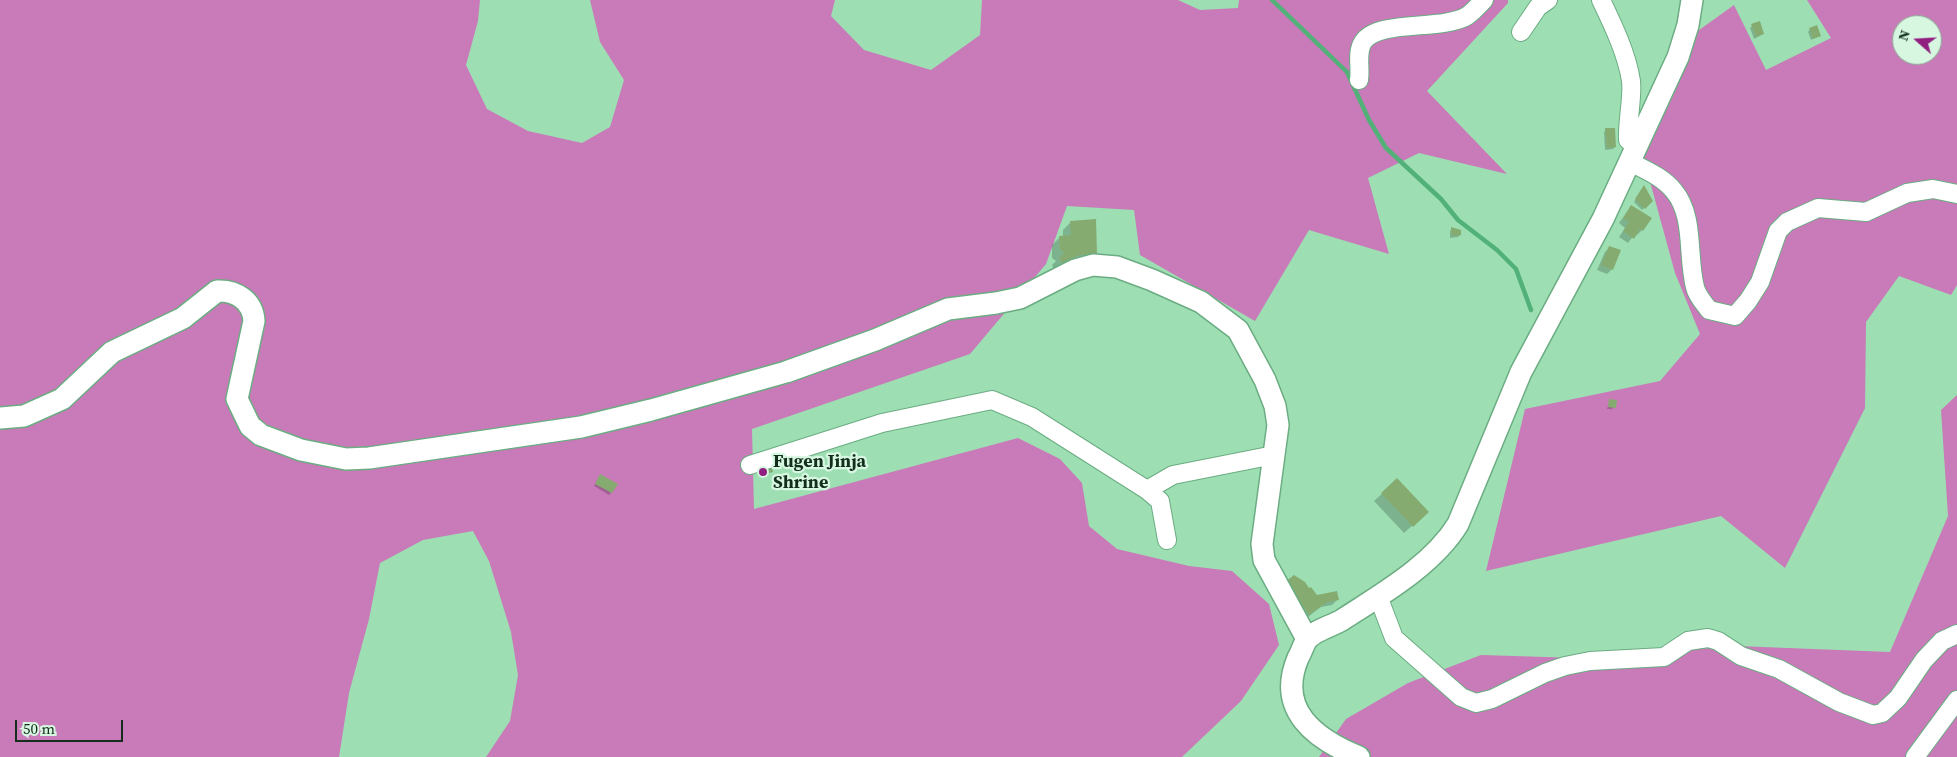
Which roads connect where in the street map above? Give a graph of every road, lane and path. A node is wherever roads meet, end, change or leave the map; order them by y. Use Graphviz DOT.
graph roads {
  1 [pos="1484,0"];
  2 [pos="1548,0"];
  3 [pos="1601,0"];
  4 [pos="1692,0"];
  5 [pos="1522,32"];
  6 [pos="1359,80"];
  7 [pos="1633,155"];
  8 [pos="1957,194"];
  9 [pos="0,418"];
  10 [pos="1274,455"];
  11 [pos="750,465"];
  12 [pos="1147,490"];
  13 [pos="1167,540"];
  14 [pos="1378,596"];
  15 [pos="1957,634"];
  16 [pos="1306,639"];
  17 [pos="1957,700"];
  18 [pos="1359,757"];
  19 [pos="1915,757"];
  1 -- 6 [label="street"];
  2 -- 5 [label="street"];
  3 -- 7 [label="street"];
  4 -- 7 [label="street"];
  7 -- 8 [label="street"];
  7 -- 14 [label="street"];
  9 -- 10 [label="street"];
  10 -- 12 [label="street"];
  10 -- 16 [label="street"];
  11 -- 12 [label="street"];
  12 -- 13 [label="street"];
  14 -- 15 [label="street"];
  14 -- 16 [label="street"];
  16 -- 18 [label="street"];
  17 -- 19 [label="street"];
}
